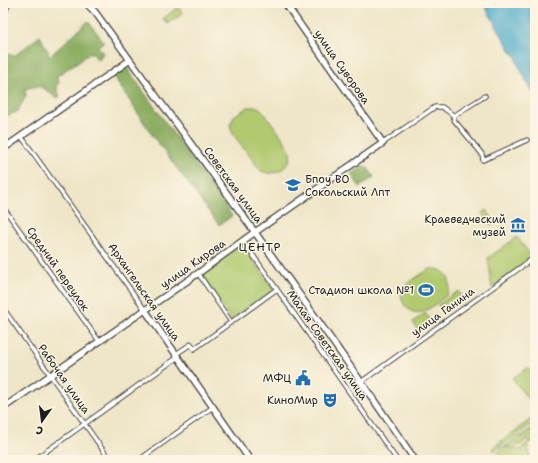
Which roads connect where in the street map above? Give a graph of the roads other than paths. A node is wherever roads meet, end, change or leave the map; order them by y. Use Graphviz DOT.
graph roads {
  1 [pos="9,3"];
  2 [pos="86,3"];
  3 [pos="285,3"];
  4 [pos="3,16"];
  5 [pos="130,60"];
  6 [pos="485,96"];
  7 [pos="453,115"];
  8 [pos="21,136"];
  9 [pos="527,140"];
  10 [pos="383,143"];
  11 [pos="3,149"];
  12 [pos="3,207"];
  13 [pos="255,232"];
  14 [pos="243,241"];
  15 [pos="535,258"];
  16 [pos="198,273"];
  17 [pos="277,289"];
  18 [pos="3,308"];
  19 [pos="145,310"];
  20 [pos="231,322"];
  21 [pos="99,341"];
  22 [pos="177,356"];
  23 [pos="50,375"];
  24 [pos="361,382"];
  25 [pos="3,407"];
  26 [pos="213,407"];
  27 [pos="85,424"];
  28 [pos="248,459"];
  29 [pos="34,460"];
  30 [pos="110,460"];
  31 [pos="139,460"];
  32 [pos="397,460"];
  33 [pos="414,460"];
  1 -- 4 [label="street"];
  2 -- 5 [label="main road, Советская улица"];
  3 -- 10 [label="main road, улица Суворова"];
  5 -- 8 [label="main road"];
  5 -- 13 [label="main road, Советская улица"];
  6 -- 7 [label="street"];
  7 -- 9 [label="street"];
  7 -- 10 [label="street, улица Кирова"];
  8 -- 11 [label="main road"];
  8 -- 19 [label="street, Архангельская улица"];
  10 -- 13 [label="main road, улица Кирова"];
  12 -- 21 [label="street, Средний переулок"];
  13 -- 14 [label="main road, улица Кирова"];
  13 -- 24 [label="main road, Советская улица"];
  14 -- 16 [label="main road, улица Кирова"];
  14 -- 17 [label="street, Малая Советская улица"];
  15 -- 24 [label="street, улица Ганина"];
  16 -- 19 [label="main road, улица Кирова"];
  16 -- 20 [label="street"];
  17 -- 20 [label="street"];
  17 -- 32 [label="street, Малая Советская улица"];
  18 -- 23 [label="street, Рабочая улица"];
  19 -- 21 [label="main road, улица Кирова"];
  19 -- 22 [label="main road, Архангельская улица"];
  20 -- 22 [label="street"];
  21 -- 23 [label="main road, улица Кирова"];
  22 -- 26 [label="main road, Архангельская улица"];
  22 -- 27 [label="street"];
  23 -- 25 [label="main road, улица Кирова"];
  23 -- 27 [label="street, Рабочая улица"];
  24 -- 33 [label="main road, Советская улица"];
  26 -- 28 [label="main road, Архангельская улица"];
  26 -- 31 [label="street"];
  27 -- 29 [label="street"];
  27 -- 30 [label="street, Рабочая улица"];
}
